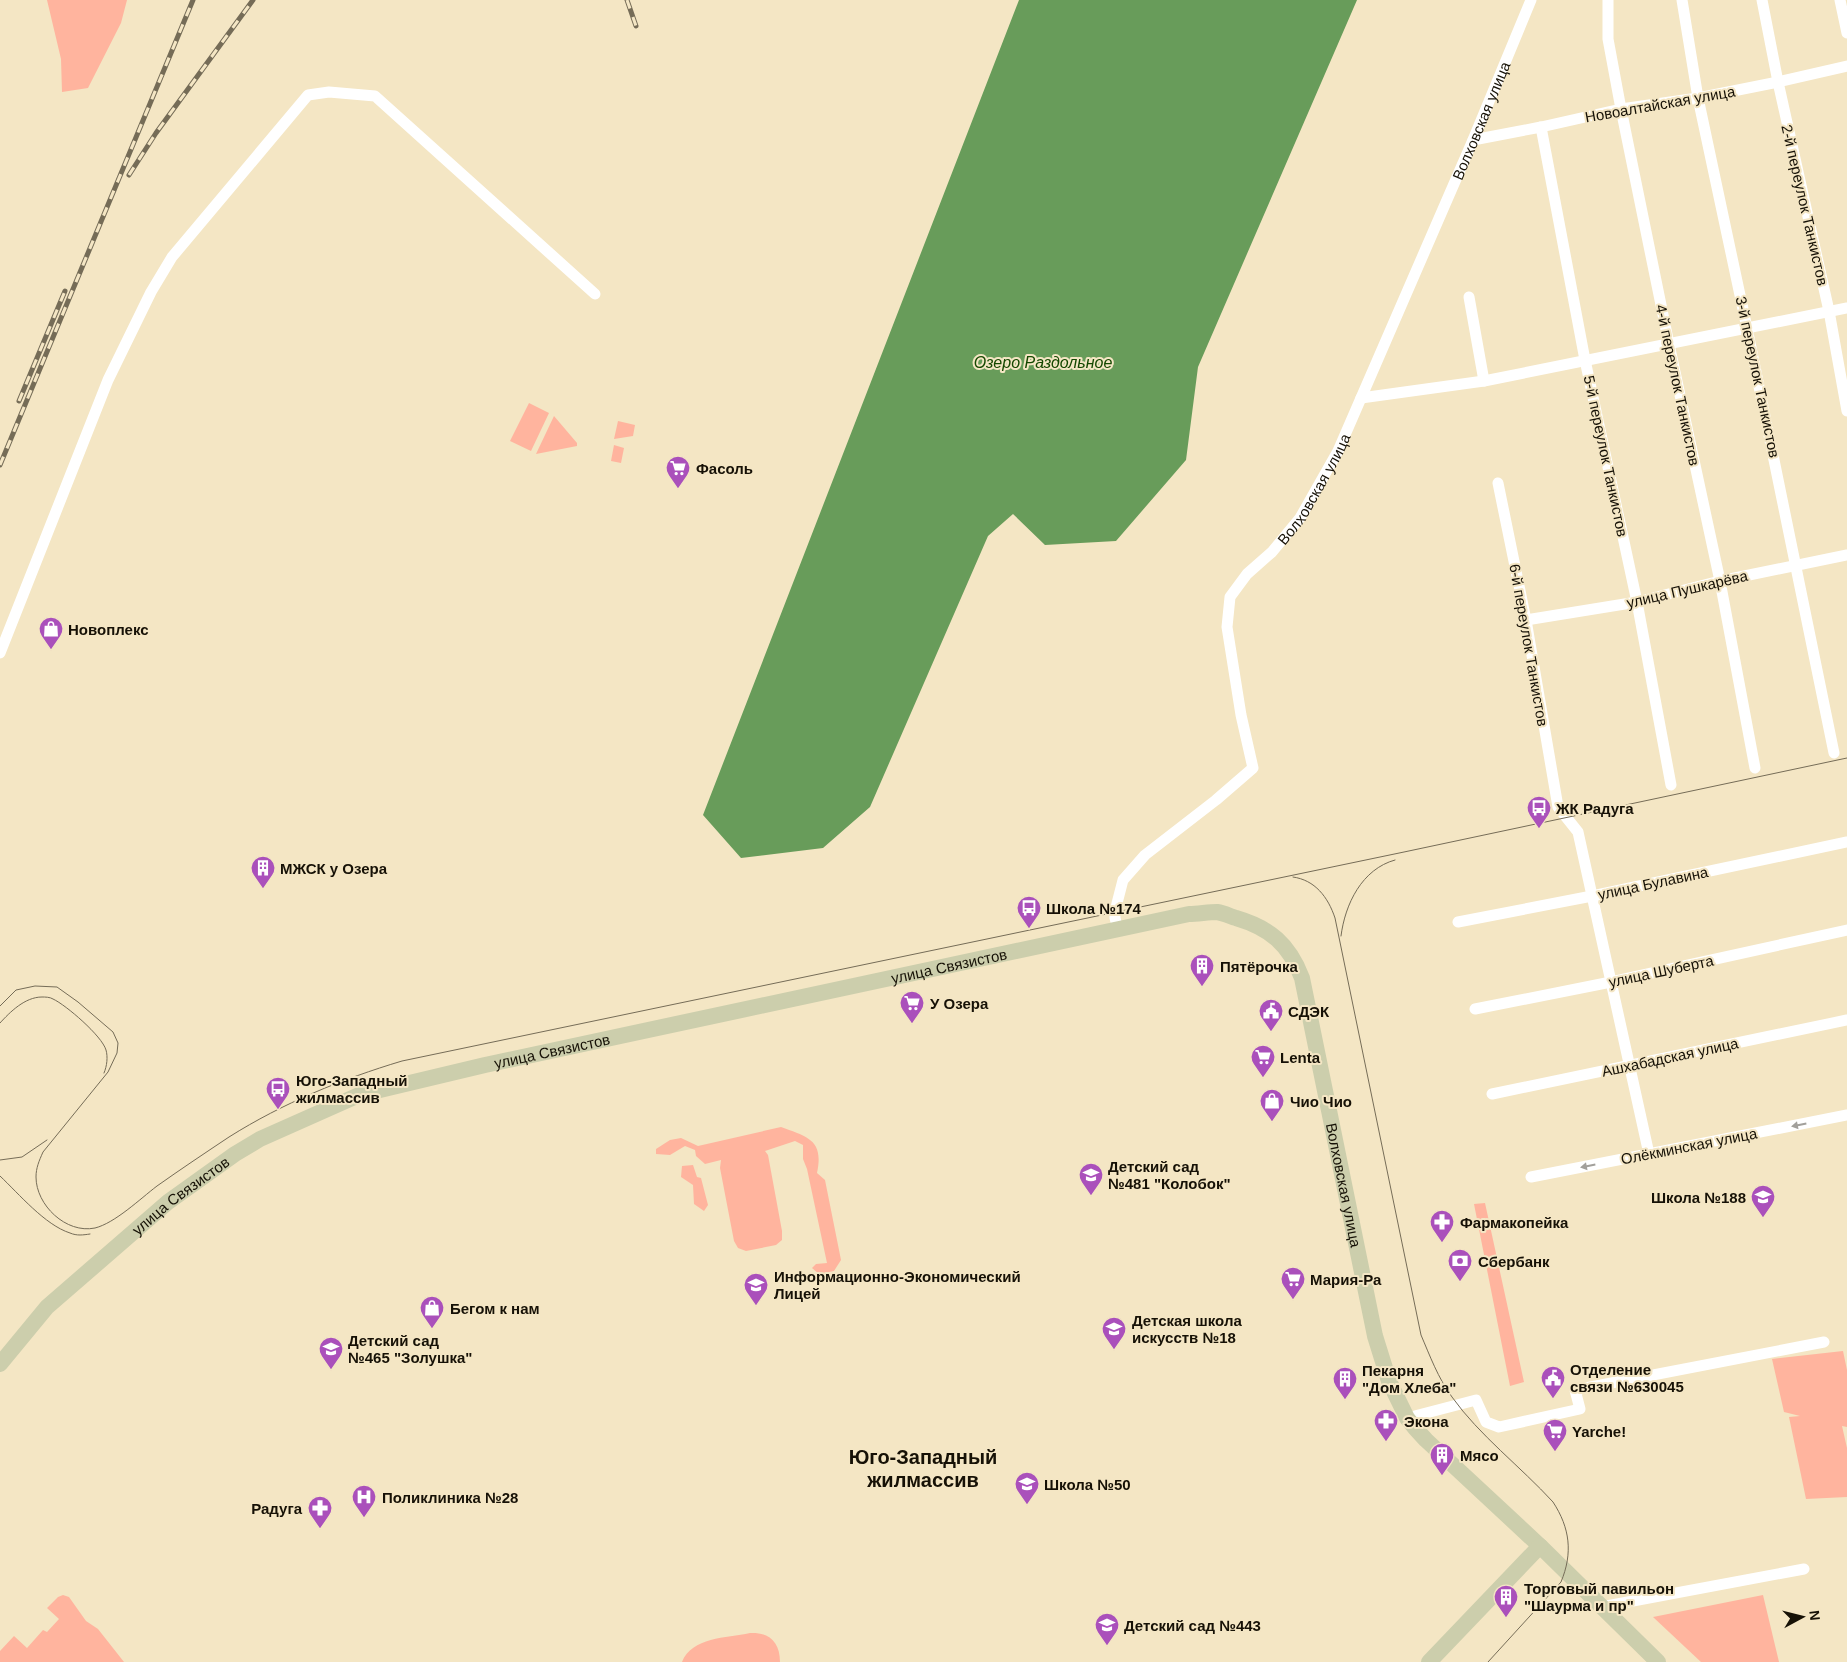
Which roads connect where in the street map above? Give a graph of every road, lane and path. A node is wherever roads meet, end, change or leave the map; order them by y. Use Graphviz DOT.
graph roads {
  1 [pos="1531,0"];
  2 [pos="1608,0"];
  3 [pos="1682,0"];
  4 [pos="1762,0"];
  5 [pos="1840,0"];
  6 [pos="1847,33"];
  7 [pos="1847,66"];
  8 [pos="1778,82"];
  9 [pos="1698,98"];
  10 [pos="1620,109"];
  11 [pos="1541,128"];
  12 [pos="1473,140"];
  13 [pos="596,294"];
  14 [pos="1469,297"];
  15 [pos="1847,308"];
  16 [pos="1829,311"];
  17 [pos="1748,328"];
  18 [pos="1669,344"];
  19 [pos="1585,360"];
  20 [pos="1484,381"];
  21 [pos="1361,398"];
  22 [pos="1847,411"];
  23 [pos="1498,483"];
  24 [pos="1847,554"];
  25 [pos="1797,565"];
  26 [pos="1720,581"];
  27 [pos="1637,602"];
  28 [pos="1526,620"];
  29 [pos="0,653"];
  30 [pos="1834,753"];
  31 [pos="1755,768"];
  32 [pos="1670,785"];
  33 [pos="1847,842"];
  34 [pos="1592,896"];
  35 [pos="1189,914"];
  36 [pos="1458,922"];
  37 [pos="1118,930"];
  38 [pos="1847,930"];
  39 [pos="1611,982"];
  40 [pos="1475,1009"];
  41 [pos="1847,1020"];
  42 [pos="1628,1065"];
  43 [pos="1492,1094"];
  44 [pos="1847,1116"];
  45 [pos="1649,1154"];
  46 [pos="1531,1177"];
  47 [pos="1824,1342"];
  48 [pos="0,1364"];
  49 [pos="1407,1418"];
  50 [pos="1540,1546"];
  51 [pos="1804,1569"];
  52 [pos="1601,1607"];
  53 [pos="1429,1662"];
  54 [pos="1658,1662"];
  1 -- 12 [label="street, Волховская улица"];
  2 -- 10 [label="street, 4-й переулок Танкистов"];
  3 -- 9 [label="street, 3-й переулок Танкистов"];
  4 -- 8 [label="street, 2-й переулок Танкистов"];
  5 -- 6 [label="street"];
  7 -- 8 [label="street, Новоалтайская улица"];
  8 -- 9 [label="street, Новоалтайская улица"];
  8 -- 16 [label="street, 2-й переулок Танкистов"];
  9 -- 10 [label="street, Новоалтайская улица"];
  9 -- 17 [label="street, 3-й переулок Танкистов"];
  10 -- 11 [label="street, Новоалтайская улица"];
  10 -- 18 [label="street, 4-й переулок Танкистов"];
  11 -- 12 [label="street, Новоалтайская улица"];
  11 -- 19 [label="street, 5-й переулок Танкистов"];
  12 -- 21 [label="street, Волховская улица"];
  13 -- 29 [label="street"];
  14 -- 20 [label="street"];
  15 -- 16 [label="street"];
  16 -- 17 [label="street"];
  16 -- 22 [label="street, 2-й переулок Танкистов"];
  17 -- 18 [label="street"];
  17 -- 25 [label="street, 3-й переулок Танкистов"];
  18 -- 19 [label="street"];
  18 -- 26 [label="street, 4-й переулок Танкистов"];
  19 -- 20 [label="street"];
  19 -- 27 [label="street, 5-й переулок Танкистов"];
  20 -- 21 [label="street"];
  21 -- 37 [label="street, Волховская улица"];
  23 -- 28 [label="street, 6-й переулок Танкистов"];
  24 -- 25 [label="street, улица Пушкарёва"];
  25 -- 26 [label="street, улица Пушкарёва"];
  25 -- 30 [label="street, 3-й переулок Танкистов"];
  26 -- 27 [label="street, улица Пушкарёва"];
  26 -- 31 [label="street, 4-й переулок Танкистов"];
  27 -- 28 [label="street, улица Пушкарёва"];
  27 -- 32 [label="street, 5-й переулок Танкистов"];
  28 -- 34 [label="street, 6-й переулок Танкистов"];
  33 -- 34 [label="street, улица Булавина"];
  34 -- 36 [label="street, улица Булавина"];
  34 -- 39 [label="street"];
  35 -- 37 [label="main road, улица Связистов"];
  35 -- 49 [label="main road, Волховская улица"];
  37 -- 48 [label="main road, улица Связистов"];
  38 -- 39 [label="street, улица Шуберта"];
  39 -- 40 [label="street, улица Шуберта"];
  39 -- 42 [label="street"];
  41 -- 42 [label="street, Ашхабадская улица"];
  42 -- 43 [label="street, Ашхабадская улица"];
  42 -- 45 [label="street"];
  44 -- 45 [label="street, Олёкминская улица, one-way"];
  45 -- 46 [label="street, Олёкминская улица, one-way"];
  47 -- 49 [label="street"];
  49 -- 50 [label="main road, Волховская улица"];
  50 -- 52 [label="main road, Волховская улица"];
  50 -- 53 [label="main road"];
  51 -- 52 [label="street"];
  52 -- 54 [label="main road, Волховская улица"];
}
